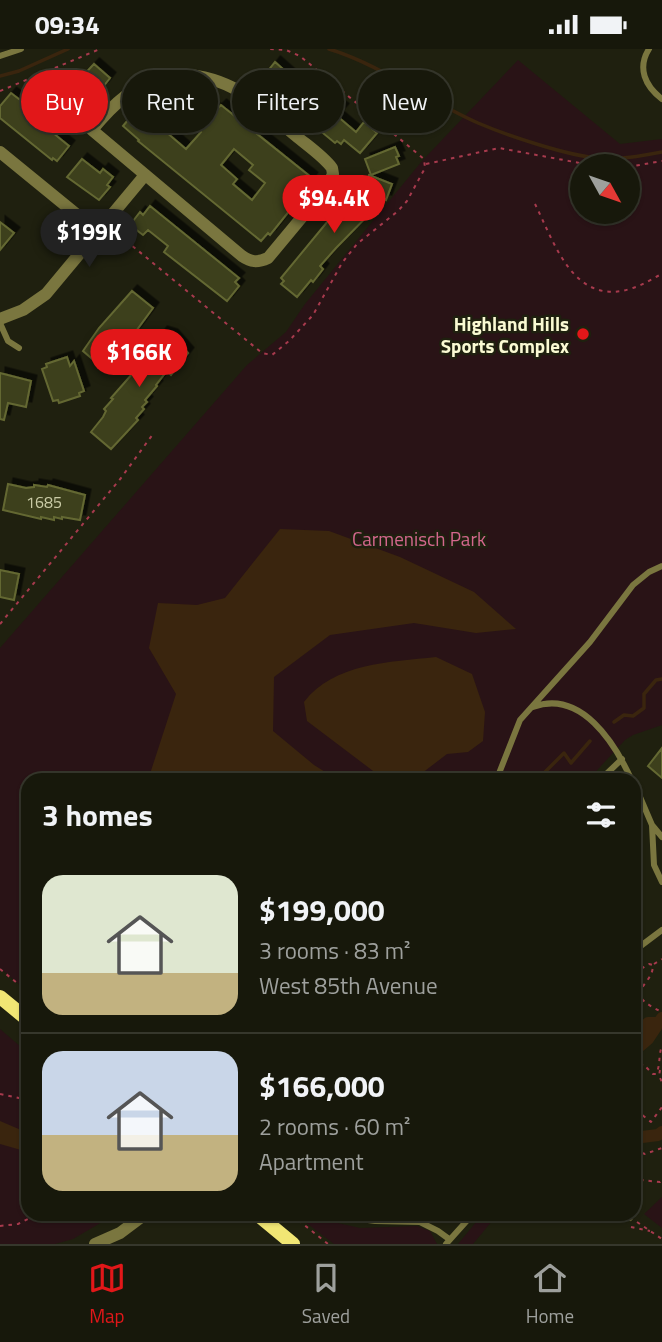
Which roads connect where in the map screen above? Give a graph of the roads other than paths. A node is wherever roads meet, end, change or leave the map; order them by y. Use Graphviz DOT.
graph roads {
  1 [pos="21,49"];
  2 [pos="649,49"];
  3 [pos="0,56"];
  4 [pos="662,99"];
  5 [pos="0,152"];
  6 [pos="145,175"];
  7 [pos="99,232"];
  8 [pos="0,321"];
  9 [pos="19,348"];
  10 [pos="662,566"];
  11 [pos="531,708"];
  12 [pos="622,759"];
  13 [pos="499,773"];
  14 [pos="607,773"];
  15 [pos="629,773"];
  16 [pos="641,800"];
  17 [pos="652,825"];
  18 [pos="662,837"];
  19 [pos="662,882"];
  20 [pos="662,930"];
  21 [pos="641,946"];
  22 [pos="0,997"];
  23 [pos="21,1014"];
  24 [pos="136,1221"];
  25 [pos="265,1221"];
  26 [pos="375,1221"];
  27 [pos="467,1221"];
  28 [pos="448,1242"];
  29 [pos="95,1244"];
  30 [pos="293,1244"];
  1 -- 3 [label="lane"];
  2 -- 4 [label="lane"];
  5 -- 7 [label="street"];
  6 -- 6 [label="street"];
  6 -- 7 [label="street"];
  7 -- 8 [label="street"];
  8 -- 9 [label="lane"];
  10 -- 11 [label="lane"];
  11 -- 12 [label="lane"];
  11 -- 13 [label="lane"];
  12 -- 14 [label="lane"];
  12 -- 15 [label="lane"];
  16 -- 17 [label="lane"];
  17 -- 18 [label="lane"];
  17 -- 19 [label="lane"];
  20 -- 21 [label="lane"];
  22 -- 23 [label="main road"];
  24 -- 29 [label="street"];
  25 -- 30 [label="main road"];
  26 -- 28 [label="lane"];
  27 -- 28 [label="lane"];
}
